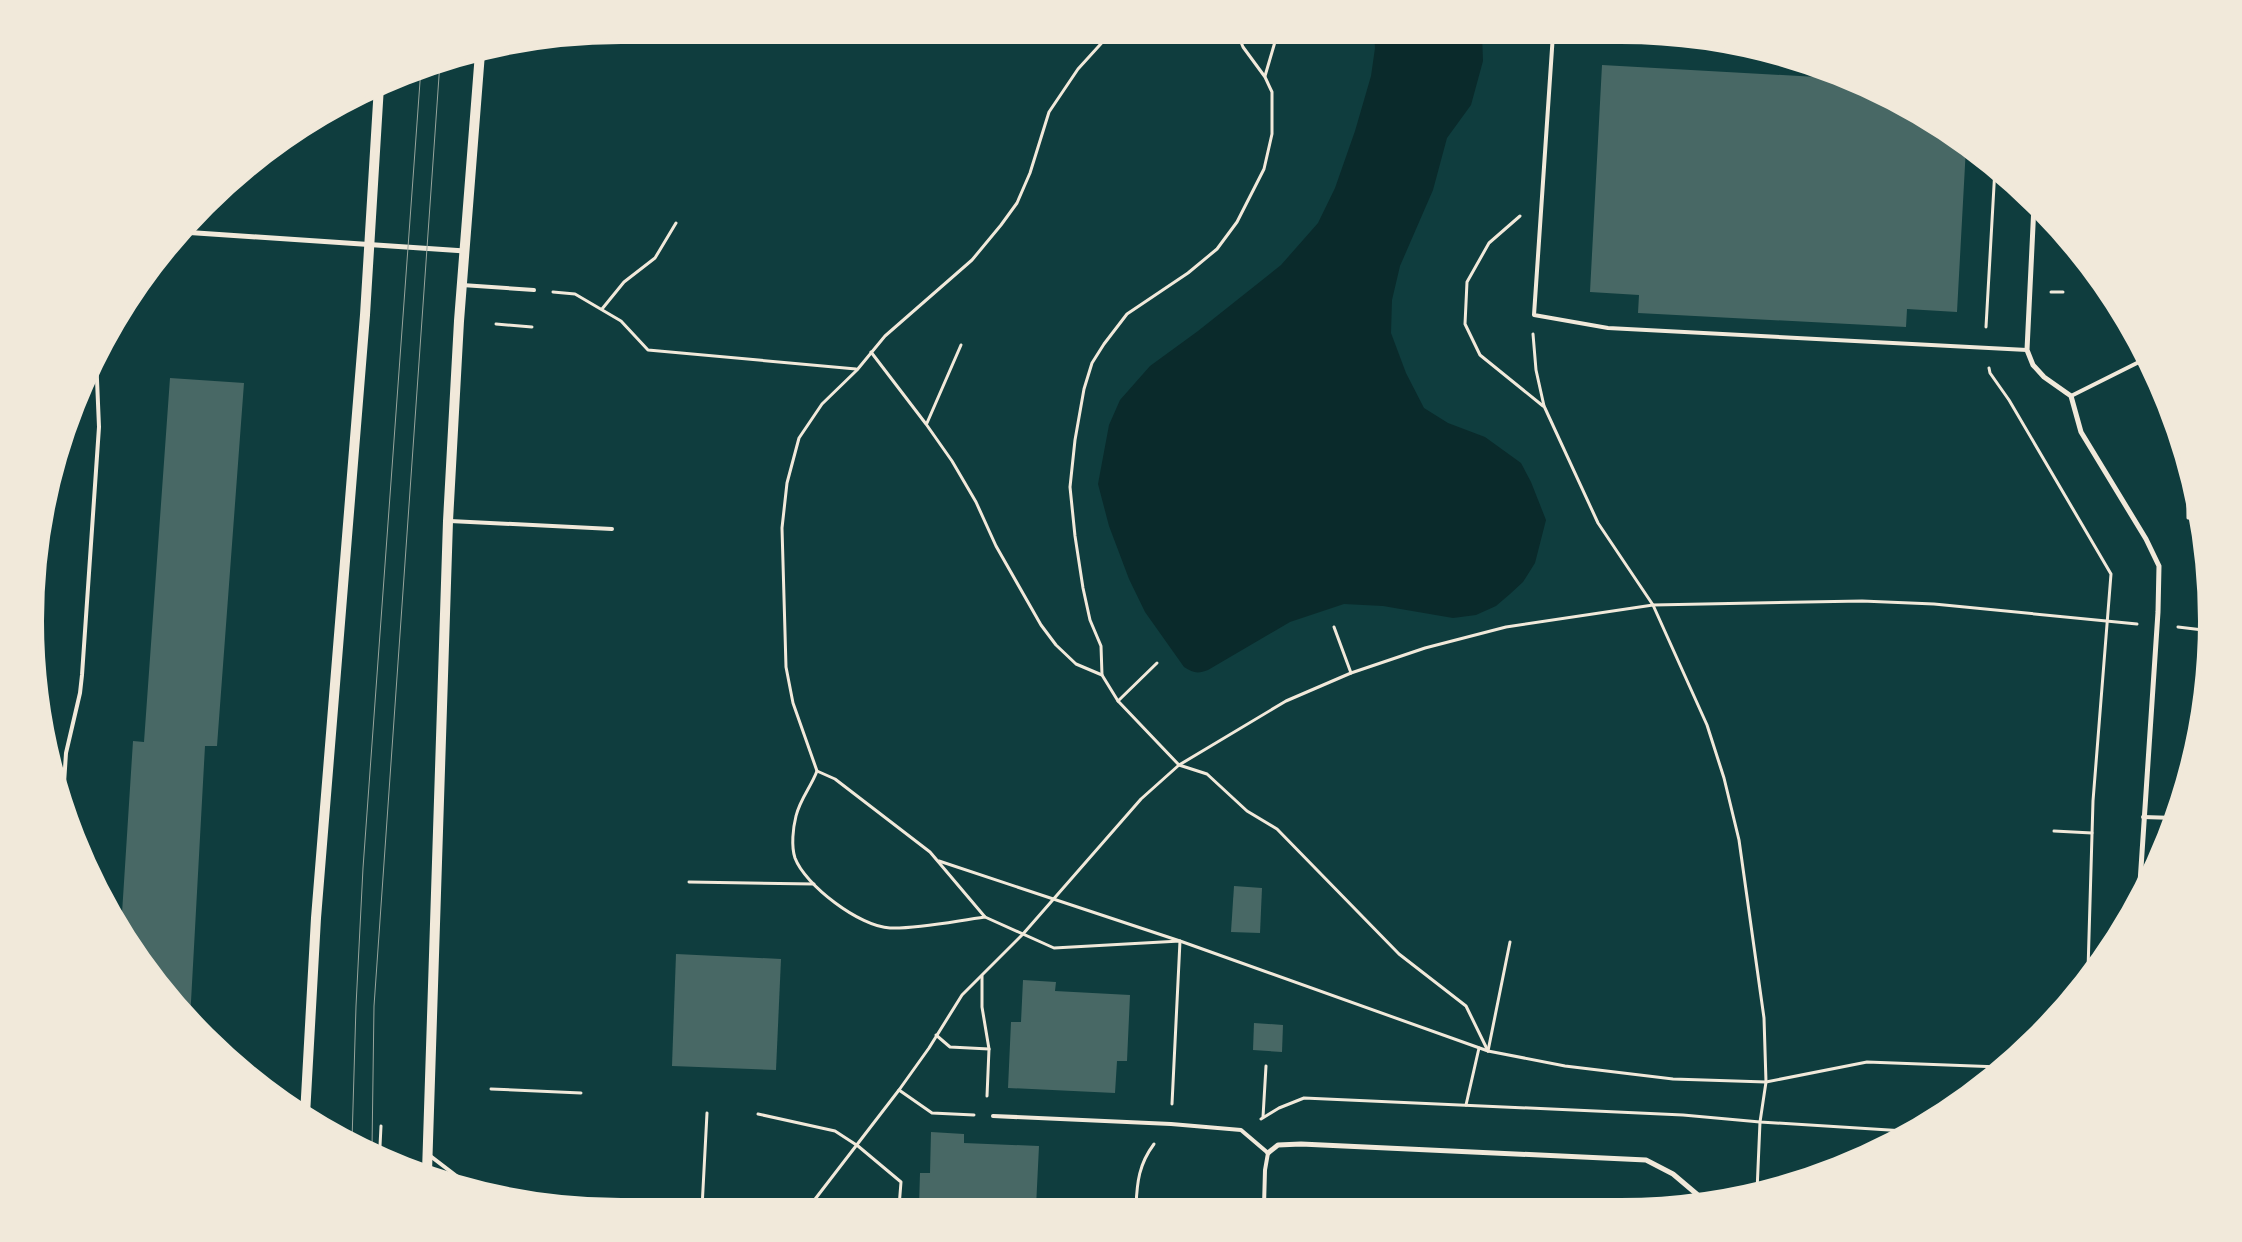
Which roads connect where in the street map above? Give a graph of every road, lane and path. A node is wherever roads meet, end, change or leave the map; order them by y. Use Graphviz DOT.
graph roads {
  1 [pos="1103,41"];
  2 [pos="1240,41"];
  3 [pos="1275,41"];
  4 [pos="1552,41"];
  5 [pos="480,59"];
  6 [pos="1265,77"];
  7 [pos="379,95"];
  8 [pos="1994,178"];
  9 [pos="1540,198"];
  10 [pos="2034,214"];
  11 [pos="676,223"];
  12 [pos="191,233"];
  13 [pos="370,245"];
  14 [pos="464,251"];
  15 [pos="462,285"];
  16 [pos="534,290"];
  17 [pos="602,309"];
  18 [pos="1534,314"];
  19 [pos="496,324"];
  20 [pos="532,327"];
  21 [pos="961,345"];
  22 [pos="1985,347"];
  23 [pos="2027,350"];
  24 [pos="871,352"];
  25 [pos="2139,362"];
  26 [pos="857,370"];
  27 [pos="97,374"];
  28 [pos="2071,396"];
  29 [pos="1544,406"];
  30 [pos="926,424"];
  31 [pos="2188,498"];
  32 [pos="2192,518"];
  33 [pos="448,521"];
  34 [pos="612,529"];
  35 [pos="1653,605"];
  36 [pos="2106,622"];
  37 [pos="2156,626"];
  38 [pos="1334,627"];
  39 [pos="1157,663"];
  40 [pos="1351,673"];
  41 [pos="1102,675"];
  42 [pos="1118,701"];
  43 [pos="1179,765"];
  44 [pos="817,771"];
  45 [pos="64,781"];
  46 [pos="2143,817"];
  47 [pos="2166,818"];
  48 [pos="2054,831"];
  49 [pos="2092,833"];
  50 [pos="938,861"];
  51 [pos="2140,879"];
  52 [pos="689,882"];
  53 [pos="814,884"];
  54 [pos="1054,898"];
  55 [pos="986,917"];
  56 [pos="1023,934"];
  57 [pos="1180,941"];
  58 [pos="1510,942"];
  59 [pos="2088,964"];
  60 [pos="982,975"];
  61 [pos="936,1035"];
  62 [pos="1479,1048"];
  63 [pos="989,1049"];
  64 [pos="1488,1052"];
  65 [pos="1266,1066"];
  66 [pos="1991,1067"];
  67 [pos="1766,1082"];
  68 [pos="491,1089"];
  69 [pos="899,1090"];
  70 [pos="581,1093"];
  71 [pos="1466,1105"];
  72 [pos="305,1107"];
  73 [pos="707,1113"];
  74 [pos="758,1114"];
  75 [pos="986,1116"];
  76 [pos="993,1116"];
  77 [pos="1263,1118"];
  78 [pos="1760,1122"];
  79 [pos="1171,1124"];
  80 [pos="381,1126"];
  81 [pos="1241,1130"];
  82 [pos="1897,1130"];
  83 [pos="380,1146"];
  84 [pos="858,1146"];
  85 [pos="428,1153"];
  86 [pos="1268,1153"];
  87 [pos="427,1167"];
  88 [pos="459,1177"];
  89 [pos="1757,1184"];
  90 [pos="1699,1196"];
  91 [pos="702,1201"];
  92 [pos="815,1201"];
  93 [pos="899,1201"];
  94 [pos="1136,1201"];
  95 [pos="1264,1201"];
  1 -- 24 [label="path"];
  2 -- 6 [label="path"];
  3 -- 6 [label="path"];
  4 -- 9 [label="lane"];
  5 -- 14 [label="main road"];
  6 -- 41 [label="path"];
  7 -- 13 [label="main road"];
  8 -- 22 [label="path"];
  9 -- 18 [label="lane"];
  9 -- 29 [label="path"];
  10 -- 23 [label="street"];
  11 -- 17 [label="path"];
  12 -- 13 [label="street"];
  13 -- 14 [label="street"];
  13 -- 72 [label="main road"];
  14 -- 15 [label="main road"];
  15 -- 16 [label="lane"];
  15 -- 33 [label="main road"];
  16 -- 17 [label="path"];
  17 -- 26 [label="path"];
  18 -- 22 [label="lane"];
  18 -- 29 [label="path"];
  19 -- 20 [label="path"];
  21 -- 30 [label="path"];
  22 -- 23 [label="lane"];
  22 -- 36 [label="path"];
  23 -- 28 [label="street"];
  24 -- 26 [label="path"];
  24 -- 30 [label="path"];
  25 -- 28 [label="lane"];
  26 -- 44 [label="path"];
  27 -- 45 [label="lane"];
  28 -- 37 [label="street"];
  29 -- 35 [label="path"];
  30 -- 41 [label="path"];
  31 -- 32 [label="path"];
  33 -- 34 [label="lane"];
  33 -- 85 [label="main road"];
  35 -- 36 [label="path"];
  35 -- 40 [label="path"];
  35 -- 67 [label="path"];
  36 -- 37 [label="path"];
  36 -- 49 [label="path"];
  37 -- 46 [label="street"];
  38 -- 40 [label="path"];
  39 -- 42 [label="path"];
  40 -- 43 [label="path"];
  41 -- 42 [label="path"];
  42 -- 43 [label="path"];
  43 -- 54 [label="path"];
  43 -- 64 [label="path"];
  44 -- 50 [label="path"];
  44 -- 53 [label="path"];
  46 -- 47 [label="lane"];
  46 -- 51 [label="street"];
  48 -- 49 [label="path"];
  49 -- 59 [label="path"];
  50 -- 54 [label="path"];
  50 -- 55 [label="path"];
  52 -- 53 [label="path"];
  53 -- 55 [label="path"];
  54 -- 56 [label="path"];
  54 -- 57 [label="path"];
  55 -- 56 [label="path"];
  56 -- 57 [label="path"];
  56 -- 60 [label="path"];
  57 -- 62 [label="path"];
  57 -- 79 [label="path"];
  58 -- 64 [label="path"];
  60 -- 61 [label="path"];
  60 -- 63 [label="path"];
  61 -- 63 [label="path"];
  61 -- 69 [label="path"];
  62 -- 64 [label="path"];
  62 -- 71 [label="path"];
  63 -- 75 [label="path"];
  64 -- 67 [label="path"];
  65 -- 77 [label="path"];
  66 -- 67 [label="path"];
  67 -- 78 [label="path"];
  68 -- 70 [label="path"];
  69 -- 75 [label="path"];
  69 -- 84 [label="path"];
  71 -- 77 [label="path"];
  71 -- 78 [label="path"];
  73 -- 91 [label="path"];
  74 -- 84 [label="path"];
  75 -- 76 [label="path"];
  76 -- 79 [label="lane"];
  77 -- 81 [label="path"];
  78 -- 82 [label="path"];
  78 -- 89 [label="path"];
  79 -- 81 [label="lane"];
  79 -- 94 [label="path"];
  80 -- 83 [label="path"];
  81 -- 86 [label="lane"];
  84 -- 92 [label="path"];
  84 -- 93 [label="path"];
  85 -- 87 [label="main road"];
  85 -- 88 [label="lane"];
  86 -- 90 [label="street"];
  86 -- 95 [label="lane"];
}
